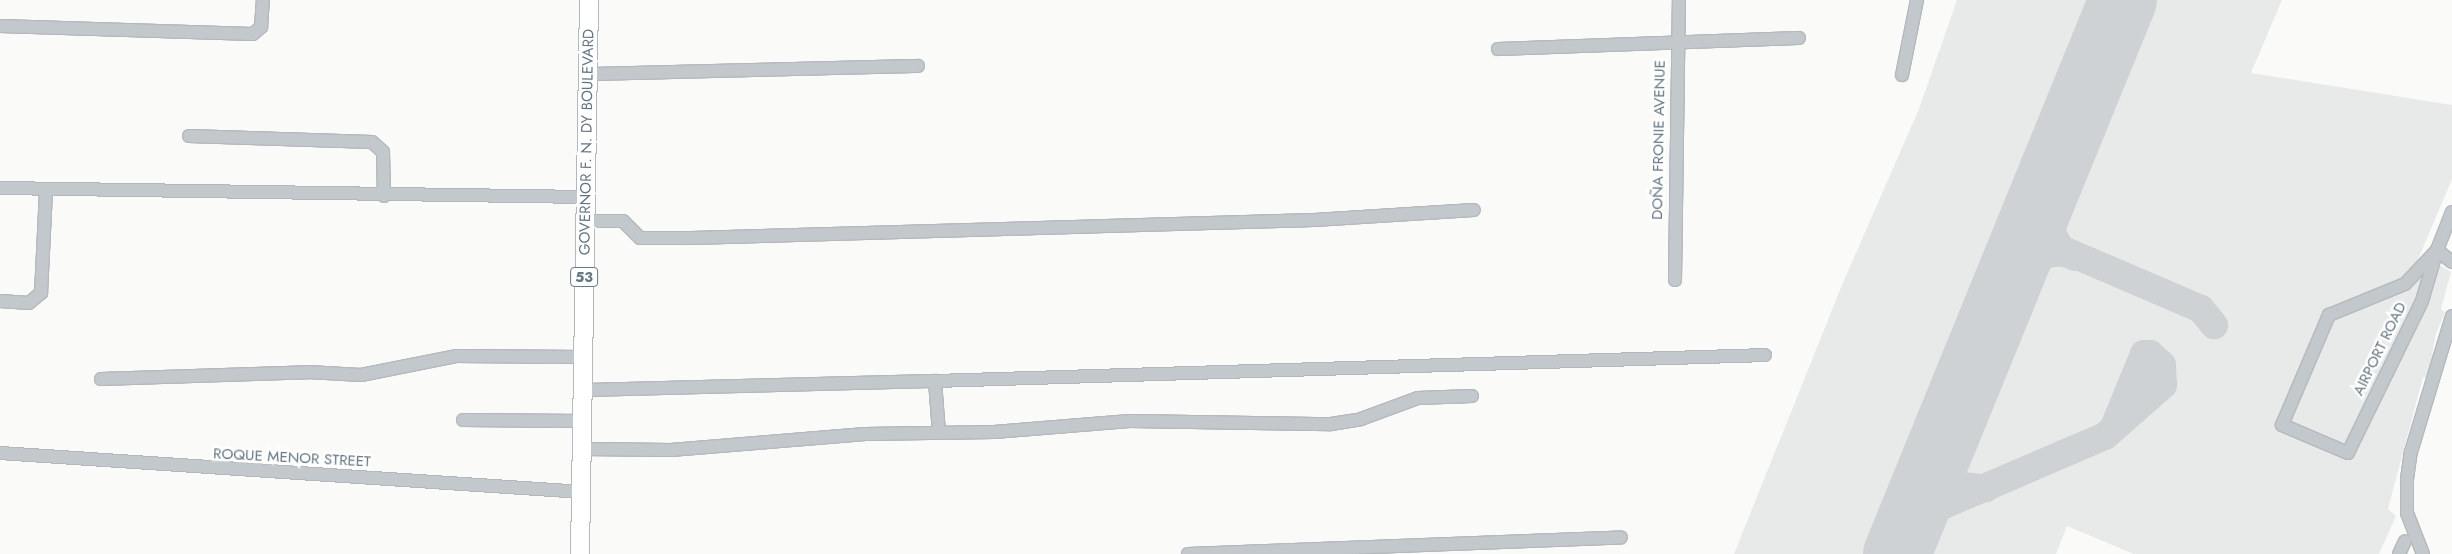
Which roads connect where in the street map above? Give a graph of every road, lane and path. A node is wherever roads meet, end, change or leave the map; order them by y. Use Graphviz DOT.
graph roads {
  1 [pos="263,0"];
  2 [pos="589,0"];
  3 [pos="1679,0"];
  4 [pos="1917,0"];
  5 [pos="0,26"];
  6 [pos="1799,38"];
  7 [pos="1678,42"];
  8 [pos="1498,49"];
  9 [pos="918,66"];
  10 [pos="588,74"];
  11 [pos="1902,75"];
  12 [pos="190,136"];
  13 [pos="0,188"];
  14 [pos="46,190"];
  15 [pos="384,196"];
  16 [pos="586,197"];
  17 [pos="1474,210"];
  18 [pos="2452,212"];
  19 [pos="586,221"];
  20 [pos="2436,254"];
  21 [pos="2452,262"];
  22 [pos="1675,280"];
  23 [pos="0,301"];
  24 [pos="2452,316"];
  25 [pos="2448,343"];
  26 [pos="1765,355"];
  27 [pos="583,357"];
  28 [pos="101,379"];
  29 [pos="936,381"];
  30 [pos="583,390"];
  31 [pos="1472,396"];
  32 [pos="463,420"];
  33 [pos="583,421"];
  34 [pos="939,433"];
  35 [pos="582,448"];
  36 [pos="0,453"];
  37 [pos="582,492"];
  38 [pos="1621,537"];
  39 [pos="2405,541"];
  40 [pos="580,554"];
  41 [pos="1188,554"];
  42 [pos="2399,554"];
  43 [pos="2423,554"];
  1 -- 5 [label="street"];
  2 -- 10 [label="highway, GOVERNOR F. N. DY BOULEVARD / 53"];
  3 -- 7 [label="street, DOÑA FRONIE AVENUE"];
  4 -- 11 [label="street"];
  6 -- 7 [label="street"];
  7 -- 8 [label="street"];
  7 -- 22 [label="street, DOÑA FRONIE AVENUE"];
  9 -- 10 [label="street"];
  10 -- 16 [label="highway, GOVERNOR F. N. DY BOULEVARD / 53"];
  12 -- 15 [label="street"];
  13 -- 14 [label="street"];
  14 -- 15 [label="street"];
  14 -- 23 [label="street"];
  15 -- 16 [label="street"];
  16 -- 19 [label="highway, GOVERNOR F. N. DY BOULEVARD / 53"];
  17 -- 19 [label="street"];
  18 -- 20 [label="street, AIRPORT ROAD"];
  19 -- 27 [label="highway, GOVERNOR F. N. DY BOULEVARD / 53"];
  20 -- 20 [label="street, AIRPORT ROAD"];
  20 -- 21 [label="street"];
  24 -- 25 [label="street"];
  25 -- 43 [label="street"];
  26 -- 29 [label="street"];
  27 -- 28 [label="street"];
  27 -- 30 [label="highway, GOVERNOR F. N. DY BOULEVARD / 53"];
  29 -- 30 [label="street"];
  29 -- 34 [label="street"];
  30 -- 33 [label="highway, GOVERNOR F. N. DY BOULEVARD / 53"];
  31 -- 34 [label="street"];
  32 -- 33 [label="street"];
  33 -- 35 [label="highway, GOVERNOR F. N. DY BOULEVARD / 53"];
  34 -- 35 [label="street"];
  35 -- 37 [label="highway, GOVERNOR F. N. DY BOULEVARD / 53"];
  36 -- 37 [label="street, ROQUE MENOR STREET"];
  37 -- 40 [label="highway, GOVERNOR F. N. DY BOULEVARD / 53"];
  38 -- 41 [label="street"];
  39 -- 42 [label="street"];
}
